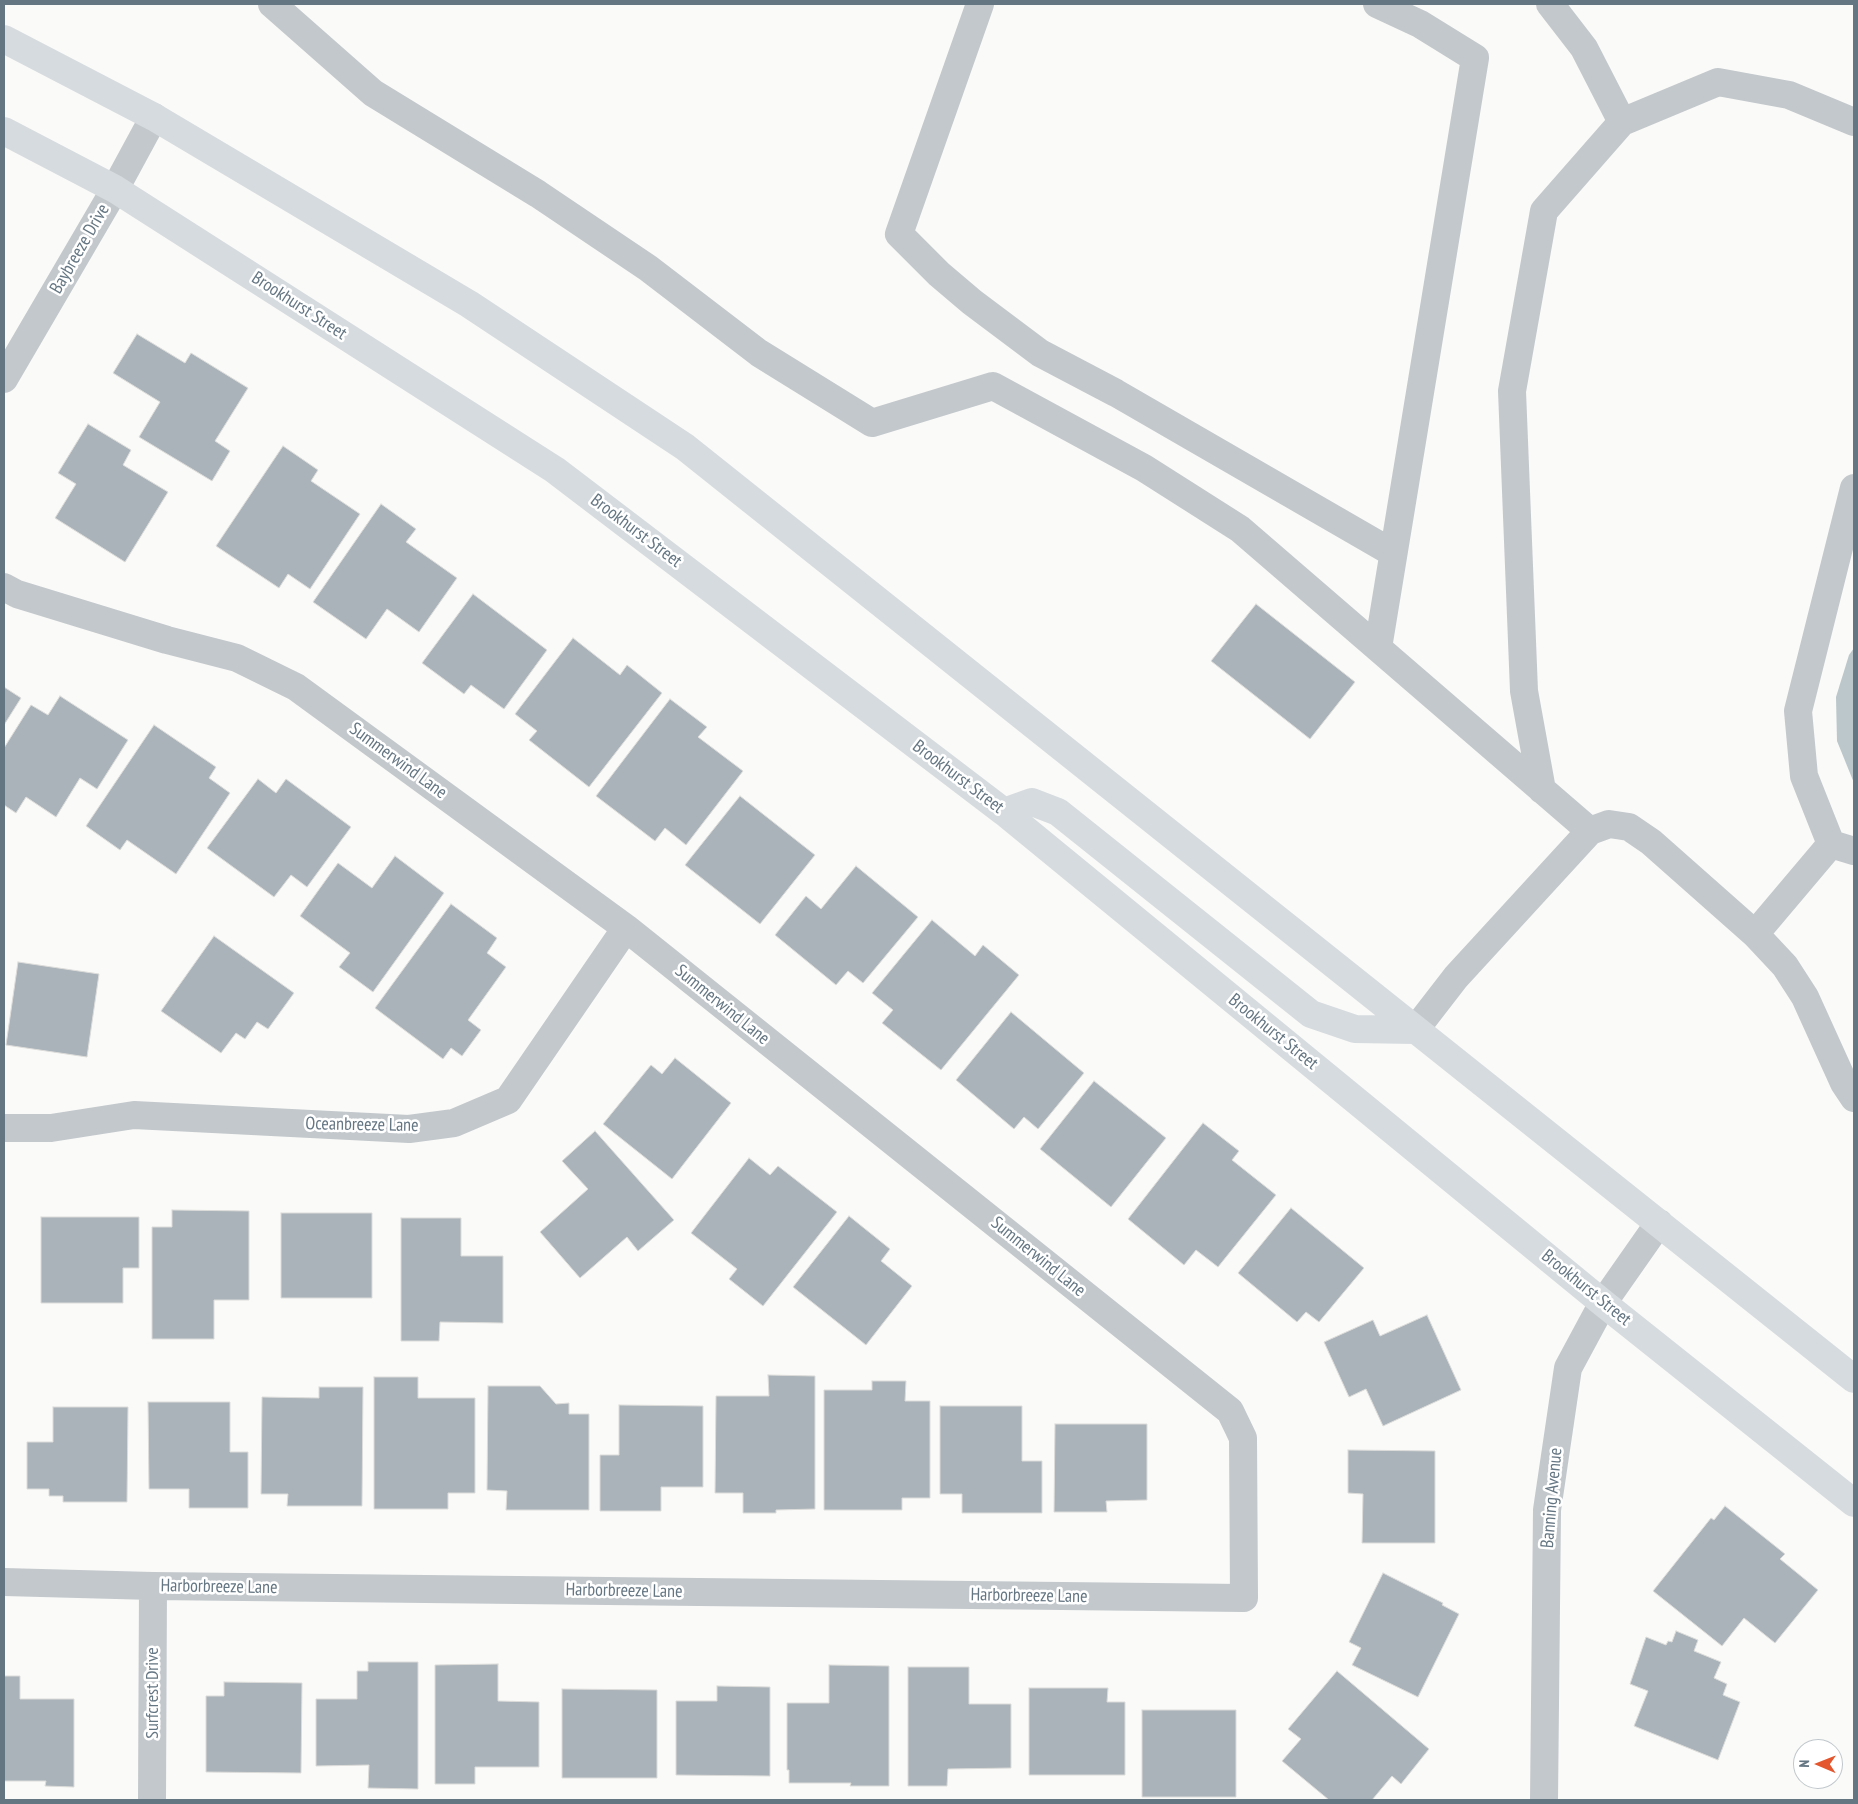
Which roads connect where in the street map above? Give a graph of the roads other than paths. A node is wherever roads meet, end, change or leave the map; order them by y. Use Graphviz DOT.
graph roads {
  1 [pos="272,4"];
  2 [pos="980,4"];
  3 [pos="1377,4"];
  4 [pos="1550,4"];
  5 [pos="4,39"];
  6 [pos="154,117"];
  7 [pos="1622,122"];
  8 [pos="1854,122"];
  9 [pos="4,131"];
  10 [pos="115,189"];
  11 [pos="4,379"];
  12 [pos="1854,488"];
  13 [pos="1393,553"];
  14 [pos="4,587"];
  15 [pos="1378,648"];
  16 [pos="1542,790"];
  17 [pos="1004,812"];
  18 [pos="1590,831"];
  19 [pos="1843,847"];
  20 [pos="626,928"];
  21 [pos="1755,934"];
  22 [pos="1415,1030"];
  23 [pos="1854,1098"];
  24 [pos="4,1128"];
  25 [pos="1659,1223"];
  26 [pos="1604,1303"];
  27 [pos="1854,1379"];
  28 [pos="1854,1503"];
  29 [pos="4,1582"];
  30 [pos="153,1586"];
  31 [pos="1244,1598"];
  32 [pos="152,1800"];
  33 [pos="1544,1800"];
  1 -- 15 [label="street"];
  2 -- 13 [label="street"];
  3 -- 13 [label="street"];
  4 -- 7 [label="street"];
  5 -- 6 [label="main road"];
  6 -- 10 [label="street, Baybreeze Drive"];
  6 -- 22 [label="main road"];
  7 -- 8 [label="street"];
  7 -- 16 [label="street"];
  9 -- 10 [label="main road, Brookhurst Street"];
  10 -- 11 [label="street, Baybreeze Drive"];
  10 -- 17 [label="main road, Brookhurst Street"];
  12 -- 19 [label="street"];
  13 -- 15 [label="street"];
  14 -- 20 [label="street, Summerwind Lane"];
  15 -- 16 [label="street"];
  16 -- 18 [label="street"];
  17 -- 22 [label="main road"];
  17 -- 26 [label="main road, Brookhurst Street"];
  18 -- 21 [label="street"];
  18 -- 22 [label="street"];
  19 -- 21 [label="street"];
  20 -- 24 [label="street, Oceanbreeze Lane"];
  20 -- 31 [label="street, Summerwind Lane"];
  21 -- 23 [label="street"];
  22 -- 25 [label="main road"];
  25 -- 26 [label="street, Banning Avenue"];
  25 -- 27 [label="main road"];
  26 -- 28 [label="main road, Brookhurst Street"];
  26 -- 33 [label="street, Banning Avenue"];
  29 -- 30 [label="street, Harborbreeze Lane"];
  30 -- 31 [label="street, Harborbreeze Lane"];
  30 -- 32 [label="street, Surfcrest Drive"];
}
